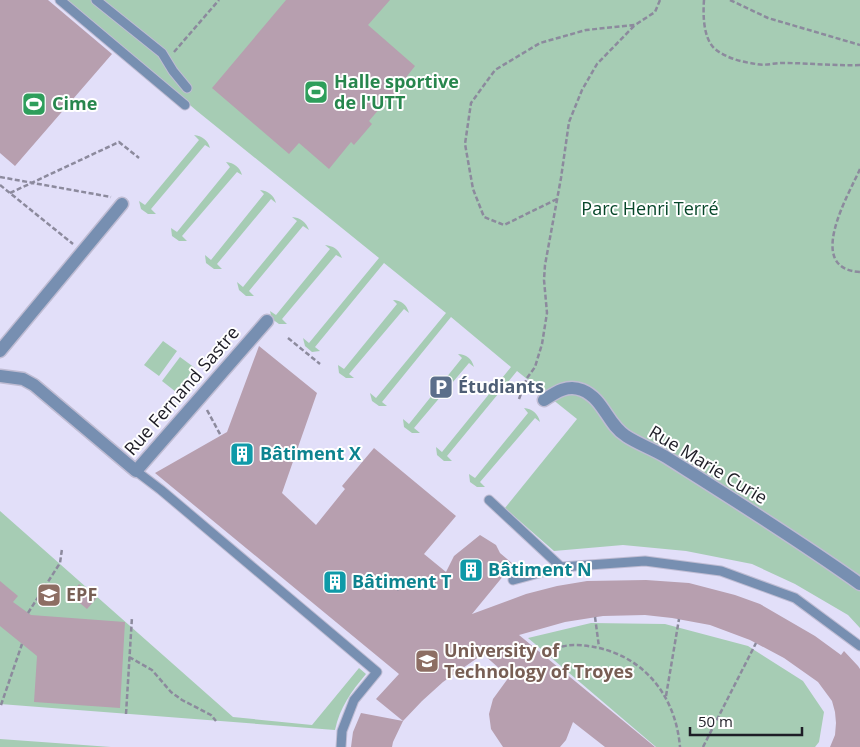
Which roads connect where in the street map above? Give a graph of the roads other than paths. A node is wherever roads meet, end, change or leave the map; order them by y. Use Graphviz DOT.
graph roads {
  1 [pos="60,0"];
  2 [pos="96,0"];
  3 [pos="187,88"];
  4 [pos="185,105"];
  5 [pos="122,204"];
  6 [pos="267,321"];
  7 [pos="0,351"];
  8 [pos="0,376"];
  9 [pos="544,400"];
  10 [pos="136,471"];
  11 [pos="489,500"];
  12 [pos="561,567"];
  13 [pos="513,580"];
  14 [pos="860,584"];
  15 [pos="860,646"];
  16 [pos="341,747"];
  1 -- 4 [label="lane"];
  2 -- 3 [label="lane"];
  5 -- 7 [label="street"];
  6 -- 10 [label="street, Rue Fernand Sastre"];
  8 -- 10 [label="street, Rue Fernand Sastre"];
  9 -- 14 [label="street, Rue Marie Curie"];
  10 -- 16 [label="lane"];
  11 -- 12 [label="lane"];
  12 -- 13 [label="lane"];
  12 -- 15 [label="lane"];
}
